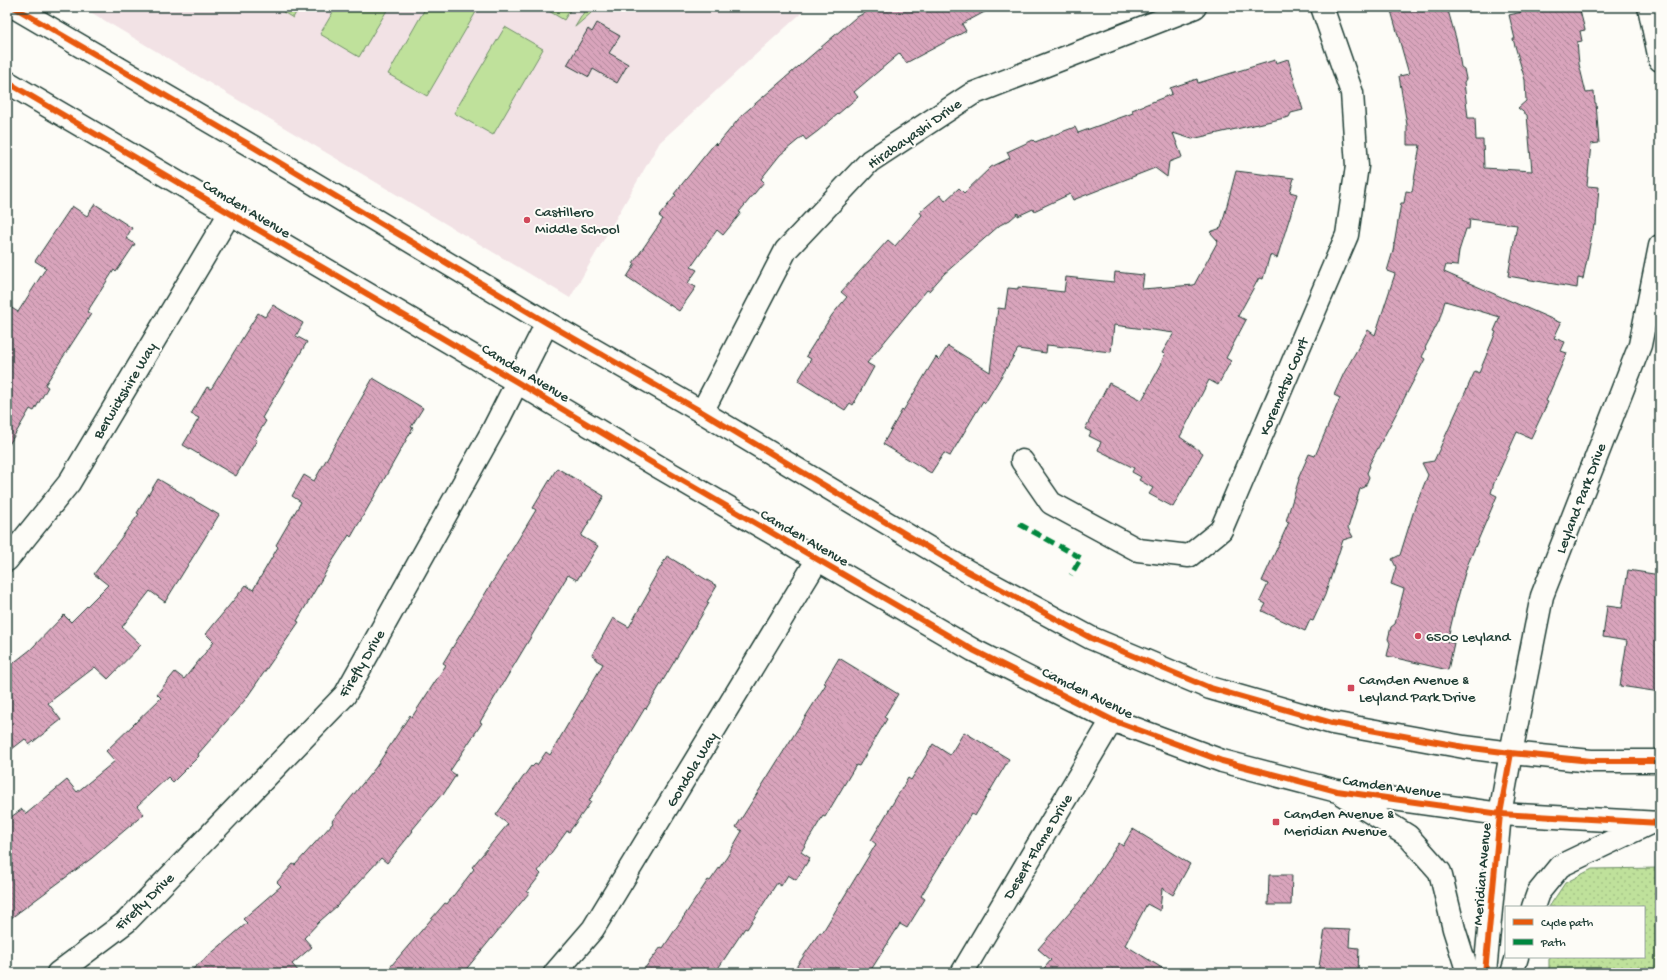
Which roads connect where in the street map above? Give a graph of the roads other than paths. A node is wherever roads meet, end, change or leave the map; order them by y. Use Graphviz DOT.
graph roads {
  1 [pos="14,7"];
  2 [pos="1195,7"];
  3 [pos="1322,7"];
  4 [pos="1649,7"];
  5 [pos="1660,60"];
  6 [pos="7,82"];
  7 [pos="230,212"];
  8 [pos="1660,246"];
  9 [pos="547,323"];
  10 [pos="518,382"];
  11 [pos="702,412"];
  12 [pos="1022,462"];
  13 [pos="818,559"];
  14 [pos="7,560"];
  15 [pos="1112,720"];
  16 [pos="1511,753"];
  17 [pos="1660,761"];
  18 [pos="1337,791"];
  19 [pos="1500,814"];
  20 [pos="1654,823"];
  21 [pos="1533,906"];
  22 [pos="1517,958"];
  23 [pos="58,973"];
  24 [pos="555,973"];
  25 [pos="962,973"];
  26 [pos="1468,973"];
  27 [pos="1486,973"];
  28 [pos="1512,973"];
  1 -- 9 [label="street"];
  2 -- 11 [label="street, Hirabayashi Drive"];
  3 -- 12 [label="street, Korematsu Court"];
  4 -- 5 [label="street"];
  6 -- 7 [label="street, Camden Avenue"];
  7 -- 10 [label="street, Camden Avenue"];
  7 -- 14 [label="street, Berwickshire Way"];
  8 -- 16 [label="street, Leyland Park Drive"];
  9 -- 10 [label="street, Firefly Drive"];
  9 -- 11 [label="street"];
  10 -- 13 [label="street, Camden Avenue"];
  10 -- 23 [label="street, Firefly Drive"];
  11 -- 16 [label="street"];
  13 -- 15 [label="street, Camden Avenue"];
  13 -- 24 [label="street, Gondola Way"];
  15 -- 18 [label="street, Camden Avenue"];
  15 -- 25 [label="street, Desert Flame Drive"];
  16 -- 17 [label="street"];
  16 -- 19 [label="street, Meridian Avenue"];
  18 -- 19 [label="street, Camden Avenue"];
  18 -- 26 [label="street"];
  19 -- 20 [label="street, Camden Avenue"];
  19 -- 27 [label="street, Meridian Avenue"];
  20 -- 21 [label="street"];
  22 -- 28 [label="street"];
}
